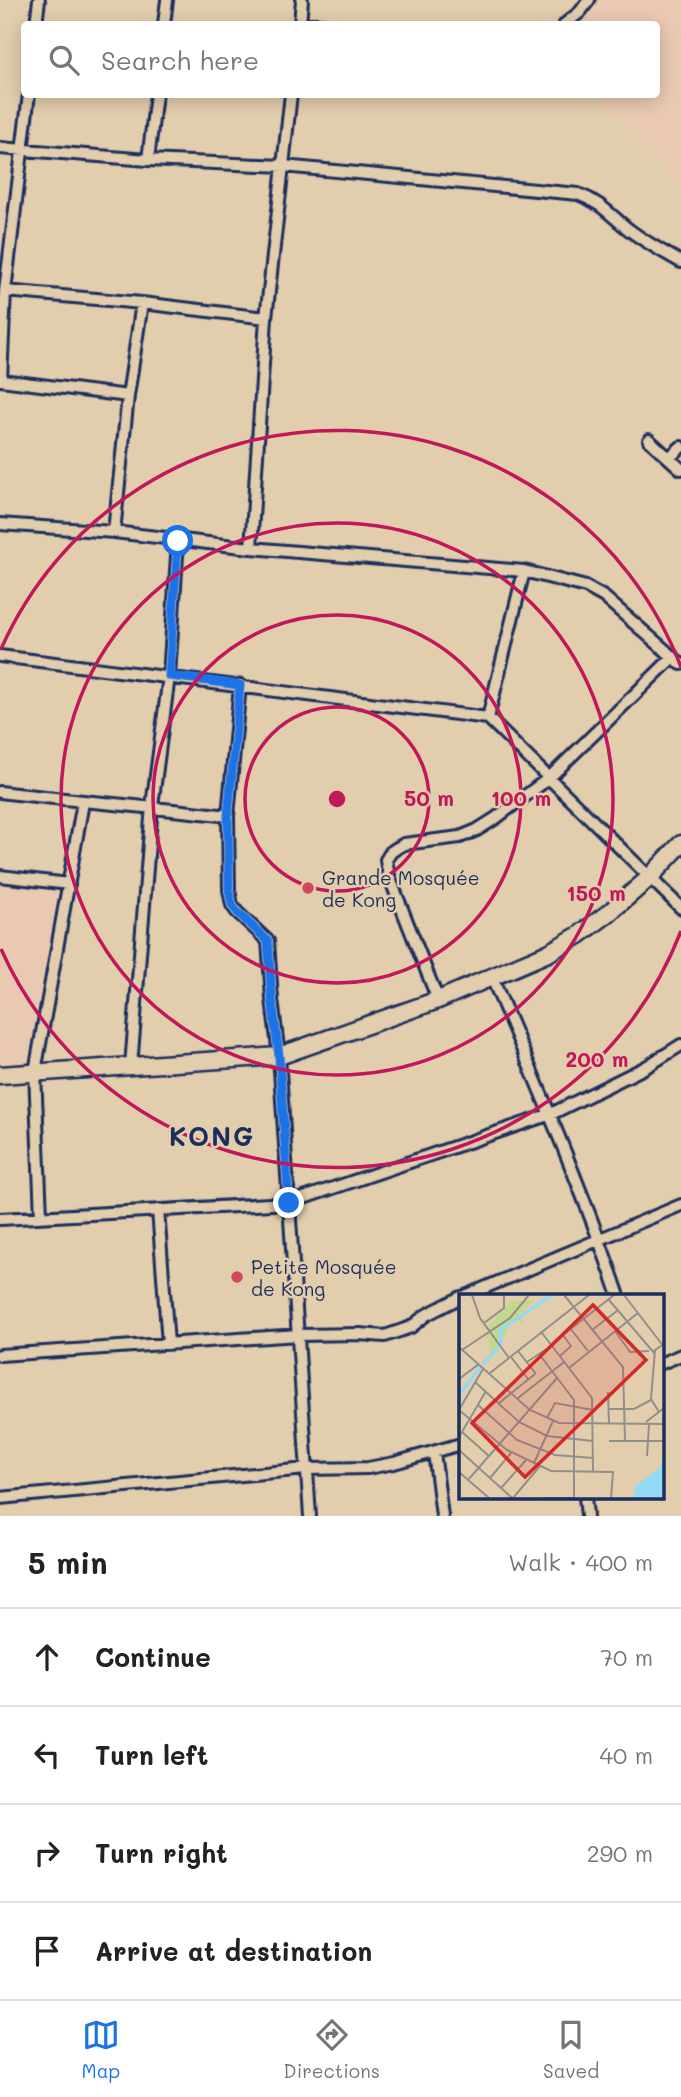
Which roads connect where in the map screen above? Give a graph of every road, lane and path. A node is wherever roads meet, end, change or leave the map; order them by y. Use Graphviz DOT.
graph roads {
  1 [pos="39,0"];
  2 [pos="167,0"];
  3 [pos="302,0"];
  4 [pos="589,0"];
  5 [pos="36,21"];
  6 [pos="164,21"];
  7 [pos="300,21"];
  8 [pos="569,21"];
  9 [pos="29,98"];
  10 [pos="156,98"];
  11 [pos="291,98"];
  12 [pos="0,148"];
  13 [pos="23,150"];
  14 [pos="148,160"];
  15 [pos="283,166"];
  16 [pos="681,262"];
  17 [pos="5,290"];
  18 [pos="142,303"];
  19 [pos="266,318"];
  20 [pos="0,380"];
  21 [pos="128,396"];
  22 [pos="649,440"];
  23 [pos="681,447"];
  24 [pos="670,458"];
  25 [pos="681,469"];
  26 [pos="0,524"];
  27 [pos="114,532"];
  28 [pos="178,541"];
  29 [pos="251,548"];
  30 [pos="524,571"];
  31 [pos="0,656"];
  32 [pos="677,661"];
  33 [pos="169,676"];
  34 [pos="240,685"];
  35 [pos="488,718"];
  36 [pos="549,778"];
  37 [pos="0,792"];
  38 [pos="83,802"];
  39 [pos="152,807"];
  40 [pos="228,816"];
  41 [pos="681,844"];
  42 [pos="0,876"];
  43 [pos="649,878"];
  44 [pos="69,884"];
  45 [pos="681,908"];
  46 [pos="492,978"];
  47 [pos="438,1000"];
  48 [pos="681,1045"];
  49 [pos="279,1056"];
  50 [pos="131,1066"];
  51 [pos="35,1072"];
  52 [pos="0,1074"];
  53 [pos="551,1114"];
  54 [pos="289,1203"];
  55 [pos="681,1205"];
  56 [pos="158,1210"];
  57 [pos="41,1216"];
  58 [pos="0,1219"];
  59 [pos="600,1240"];
  60 [pos="468,1294"];
  61 [pos="618,1294"];
  62 [pos="459,1298"];
  63 [pos="299,1335"];
  64 [pos="168,1344"];
  65 [pos="0,1355"];
  66 [pos="681,1355"];
  67 [pos="664,1362"];
  68 [pos="459,1444"];
  69 [pos="434,1452"];
  70 [pos="306,1469"];
  71 [pos="0,1498"];
  72 [pos="585,1498"];
  73 [pos="310,1516"];
  74 [pos="442,1516"];
  75 [pos="586,1516"];
  1 -- 5 [label="street"];
  2 -- 6 [label="street"];
  3 -- 7 [label="street"];
  4 -- 8 [label="street"];
  9 -- 13 [label="street"];
  10 -- 14 [label="street"];
  11 -- 15 [label="street"];
  12 -- 13 [label="street"];
  13 -- 14 [label="street"];
  13 -- 17 [label="street"];
  14 -- 15 [label="street"];
  15 -- 16 [label="street"];
  15 -- 19 [label="street"];
  17 -- 18 [label="street"];
  17 -- 20 [label="street"];
  18 -- 19 [label="street"];
  18 -- 21 [label="street"];
  19 -- 29 [label="street"];
  20 -- 21 [label="street"];
  21 -- 27 [label="street"];
  22 -- 24 [label="street"];
  23 -- 24 [label="street"];
  24 -- 25 [label="street"];
  26 -- 27 [label="street"];
  27 -- 28 [label="street"];
  28 -- 29 [label="street"];
  28 -- 33 [label="street"];
  29 -- 30 [label="street"];
  30 -- 32 [label="street"];
  30 -- 35 [label="street"];
  31 -- 33 [label="street"];
  32 -- 36 [label="street"];
  33 -- 34 [label="street"];
  33 -- 39 [label="street"];
  34 -- 35 [label="street"];
  34 -- 40 [label="street"];
  35 -- 36 [label="street"];
  36 -- 43 [label="street"];
  36 -- 47 [label="street"];
  37 -- 38 [label="street"];
  38 -- 39 [label="street"];
  38 -- 44 [label="street"];
  39 -- 40 [label="street"];
  39 -- 50 [label="street"];
  40 -- 49 [label="street"];
  41 -- 43 [label="main road"];
  42 -- 44 [label="street"];
  43 -- 45 [label="street"];
  43 -- 46 [label="main road"];
  44 -- 51 [label="street"];
  46 -- 47 [label="main road"];
  46 -- 53 [label="street"];
  47 -- 49 [label="main road"];
  48 -- 53 [label="street"];
  49 -- 50 [label="main road"];
  49 -- 54 [label="street"];
  50 -- 51 [label="main road"];
  51 -- 52 [label="main road"];
  51 -- 57 [label="street"];
  53 -- 54 [label="street"];
  53 -- 59 [label="street"];
  54 -- 56 [label="street"];
  54 -- 63 [label="street"];
  55 -- 59 [label="street"];
  56 -- 57 [label="street"];
  56 -- 64 [label="street"];
  57 -- 58 [label="street"];
  59 -- 60 [label="street"];
  59 -- 61 [label="street"];
  62 -- 63 [label="street"];
  63 -- 64 [label="street"];
  63 -- 70 [label="street"];
  64 -- 65 [label="street"];
  66 -- 67 [label="street"];
  68 -- 69 [label="street"];
  69 -- 70 [label="street"];
  69 -- 74 [label="street"];
  70 -- 71 [label="street"];
  70 -- 73 [label="street"];
  72 -- 75 [label="street"];
}
